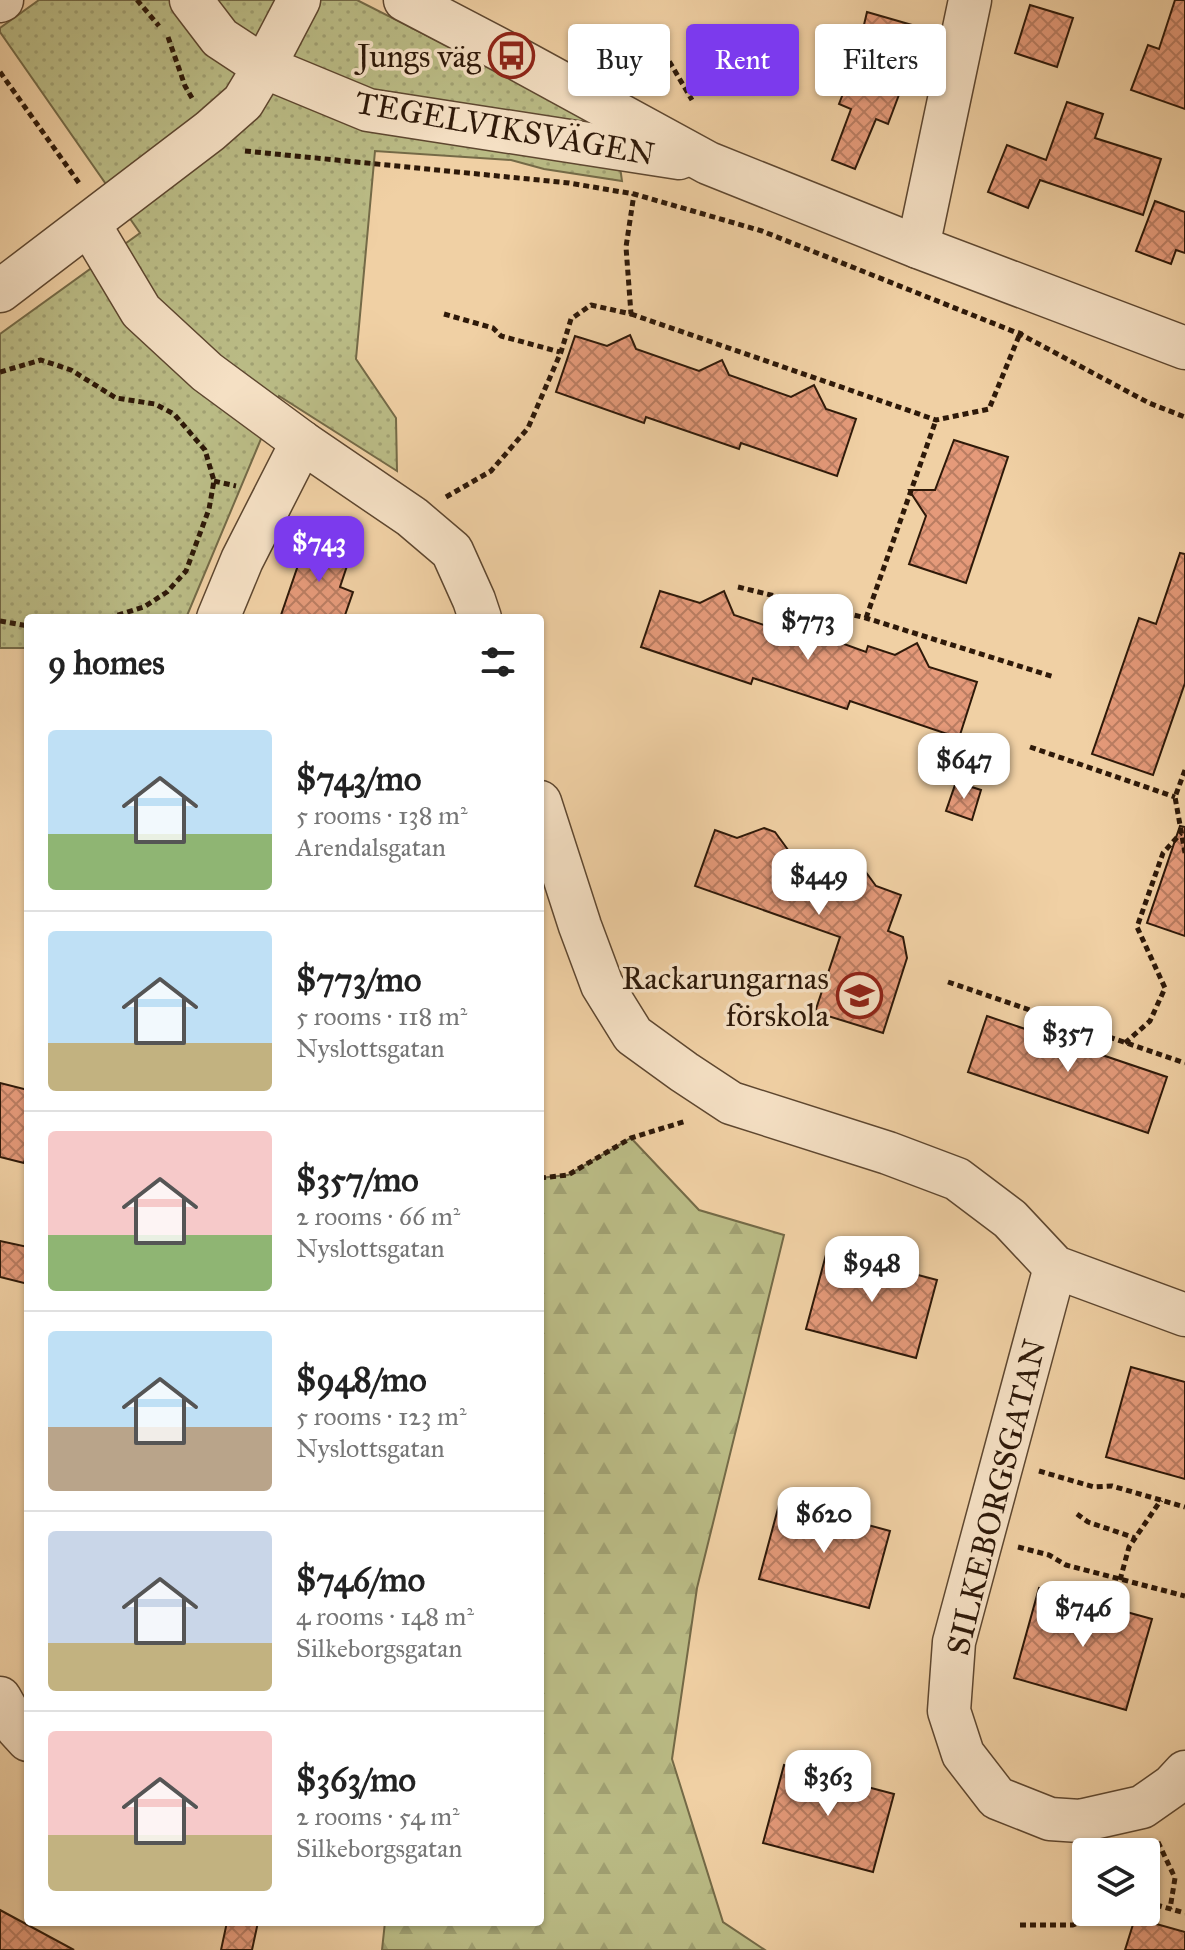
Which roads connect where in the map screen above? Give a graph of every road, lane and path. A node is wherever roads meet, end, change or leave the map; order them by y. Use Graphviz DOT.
graph roads {
  1 [pos="137,0"];
  2 [pos="191,0"];
  3 [pos="299,0"];
  4 [pos="405,0"];
  5 [pos="970,0"];
  6 [pos="670,63"];
  7 [pos="264,67"];
  8 [pos="0,72"];
  9 [pos="692,100"];
  10 [pos="210,131"];
  11 [pos="708,163"];
  12 [pos="634,194"];
  13 [pos="86,207"];
  14 [pos="918,247"];
  15 [pos="0,291"];
  16 [pos="1036,292"];
  17 [pos="444,314"];
  18 [pos="631,314"];
  19 [pos="1020,334"];
  20 [pos="1185,348"];
  21 [pos="561,352"];
  22 [pos="0,372"];
  23 [pos="1185,417"];
  24 [pos="936,420"];
  25 [pos="302,442"];
  26 [pos="412,517"];
  27 [pos="738,587"];
  28 [pos="121,614"];
  29 [pos="220,614"];
  30 [pos="479,614"];
  31 [pos="866,618"];
  32 [pos="0,621"];
  33 [pos="24,625"];
  34 [pos="1054,677"];
  35 [pos="1030,747"];
  36 [pos="1185,770"];
  37 [pos="1175,797"];
  38 [pos="544,814"];
  39 [pos="1181,833"];
  40 [pos="1185,853"];
  41 [pos="948,982"];
  42 [pos="1124,1043"];
  43 [pos="1185,1063"];
  44 [pos="731,1103"];
  45 [pos="544,1178"];
  46 [pos="1055,1267"];
  47 [pos="1185,1315"];
  48 [pos="1003,1461"];
  49 [pos="1161,1500"];
  50 [pos="1185,1507"];
  51 [pos="1077,1514"];
  52 [pos="983,1536"];
  53 [pos="1135,1538"];
  54 [pos="1120,1581"];
  55 [pos="1185,1596"];
  56 [pos="0,1698"];
  57 [pos="24,1736"];
  58 [pos="1185,1772"];
  59 [pos="1142,1807"];
  60 [pos="1160,1906"];
  61 [pos="1170,1909"];
  62 [pos="1185,1913"];
  63 [pos="1020,1925"];
  64 [pos="1072,1925"];
  1 -- 10 [label="path"];
  2 -- 7 [label="street, TEGELVIKSVÄGEN"];
  3 -- 7 [label="street"];
  4 -- 11 [label="street, TEGELVIKSVÄGEN"];
  5 -- 14 [label="street"];
  6 -- 9 [label="path"];
  7 -- 10 [label="street"];
  7 -- 11 [label="street, TEGELVIKSVÄGEN"];
  8 -- 13 [label="path"];
  10 -- 12 [label="path"];
  10 -- 13 [label="street"];
  11 -- 14 [label="street, TEGELVIKSVÄGEN"];
  12 -- 18 [label="path"];
  12 -- 19 [label="path"];
  13 -- 15 [label="street"];
  13 -- 25 [label="street"];
  14 -- 16 [label="street, TEGELVIKSVÄGEN"];
  16 -- 19 [label="path"];
  16 -- 20 [label="street, TEGELVIKSVÄGEN"];
  17 -- 21 [label="path"];
  18 -- 21 [label="path"];
  18 -- 24 [label="path"];
  19 -- 23 [label="path"];
  19 -- 24 [label="path"];
  21 -- 26 [label="path"];
  22 -- 28 [label="path"];
  24 -- 31 [label="path"];
  25 -- 26 [label="street"];
  25 -- 29 [label="street"];
  26 -- 30 [label="street"];
  27 -- 31 [label="path"];
  31 -- 34 [label="path"];
  32 -- 33 [label="path"];
  35 -- 37 [label="path"];
  36 -- 37 [label="path"];
  37 -- 39 [label="path"];
  38 -- 44 [label="street"];
  39 -- 40 [label="path"];
  39 -- 42 [label="path"];
  41 -- 42 [label="path"];
  42 -- 43 [label="path"];
  44 -- 45 [label="path"];
  44 -- 46 [label="street"];
  46 -- 47 [label="street"];
  46 -- 48 [label="street, SILKEBORGSGATAN"];
  48 -- 49 [label="path"];
  48 -- 52 [label="street, SILKEBORGSGATAN"];
  49 -- 50 [label="path"];
  49 -- 53 [label="path"];
  51 -- 53 [label="path"];
  52 -- 54 [label="path"];
  52 -- 59 [label="street, SILKEBORGSGATAN"];
  53 -- 54 [label="path"];
  54 -- 55 [label="path"];
  56 -- 57 [label="street"];
  58 -- 59 [label="street, SILKEBORGSGATAN"];
  59 -- 61 [label="path"];
  60 -- 61 [label="path"];
  61 -- 62 [label="path"];
  63 -- 64 [label="path"];
}
